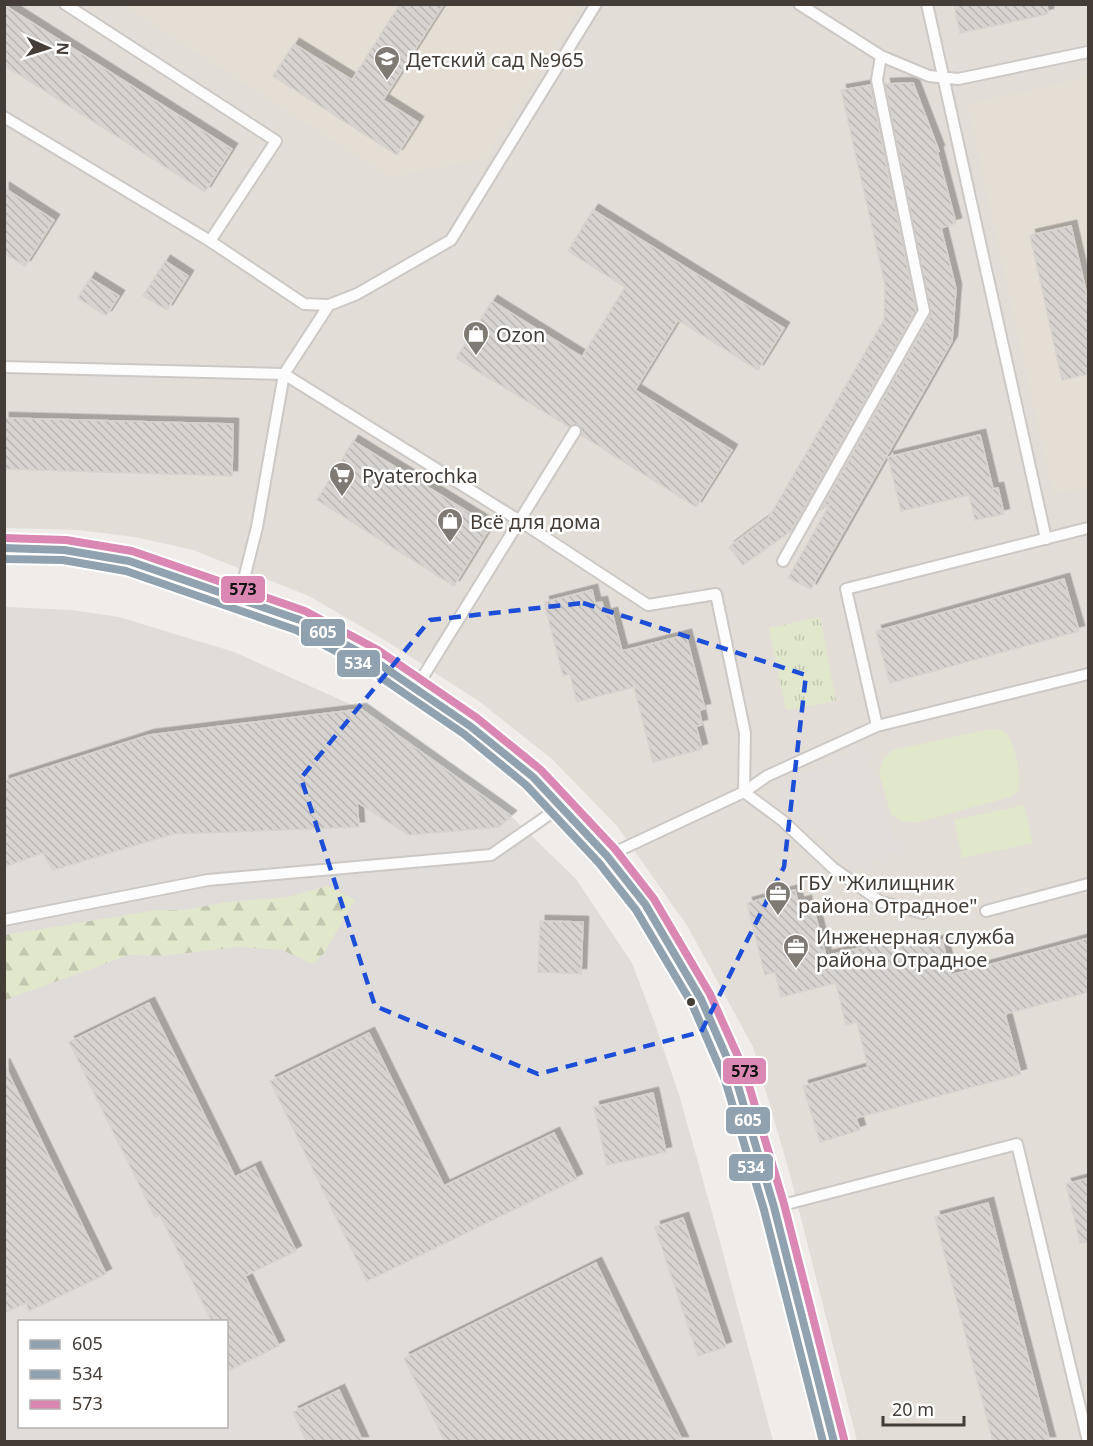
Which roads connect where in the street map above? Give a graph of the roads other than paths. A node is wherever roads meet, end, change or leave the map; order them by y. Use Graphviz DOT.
graph roads {
  1 [pos="65,4"];
  2 [pos="596,4"];
  3 [pos="799,4"];
  4 [pos="927,4"];
  5 [pos="1089,52"];
  6 [pos="881,56"];
  7 [pos="944,77"];
  8 [pos="4,117"];
  9 [pos="210,241"];
  10 [pos="329,305"];
  11 [pos="4,367"];
  12 [pos="284,374"];
  13 [pos="575,431"];
  14 [pos="520,521"];
  15 [pos="1089,528"];
  16 [pos="1046,539"];
  17 [pos="4,548"];
  18 [pos="783,561"];
  19 [pos="239,598"];
  20 [pos="1089,674"];
  21 [pos="416,689"];
  22 [pos="877,726"];
  23 [pos="744,792"];
  24 [pos="561,807"];
  25 [pos="607,856"];
  26 [pos="1089,884"];
  27 [pos="986,911"];
  28 [pos="923,913"];
  29 [pos="4,920"];
  30 [pos="774,1208"];
  31 [pos="1089,1441"];
  32 [pos="834,1442"];
  1 -- 9 [label="lane"];
  2 -- 10 [label="lane"];
  3 -- 6 [label="lane"];
  4 -- 7 [label="lane"];
  5 -- 7 [label="lane"];
  6 -- 7 [label="lane"];
  6 -- 18 [label="lane"];
  7 -- 16 [label="lane"];
  8 -- 9 [label="lane"];
  9 -- 10 [label="lane"];
  10 -- 12 [label="lane"];
  11 -- 12 [label="lane"];
  12 -- 14 [label="lane"];
  12 -- 19 [label="lane"];
  13 -- 14 [label="lane"];
  14 -- 21 [label="lane"];
  14 -- 23 [label="lane"];
  15 -- 16 [label="lane"];
  16 -- 22 [label="lane"];
  17 -- 19 [label="street"];
  19 -- 21 [label="street"];
  20 -- 22 [label="lane"];
  21 -- 24 [label="street"];
  22 -- 23 [label="lane"];
  23 -- 25 [label="lane"];
  23 -- 28 [label="lane"];
  24 -- 25 [label="street"];
  24 -- 29 [label="lane"];
  25 -- 30 [label="street"];
  26 -- 27 [label="lane"];
  30 -- 31 [label="lane"];
  30 -- 32 [label="street"];
}
